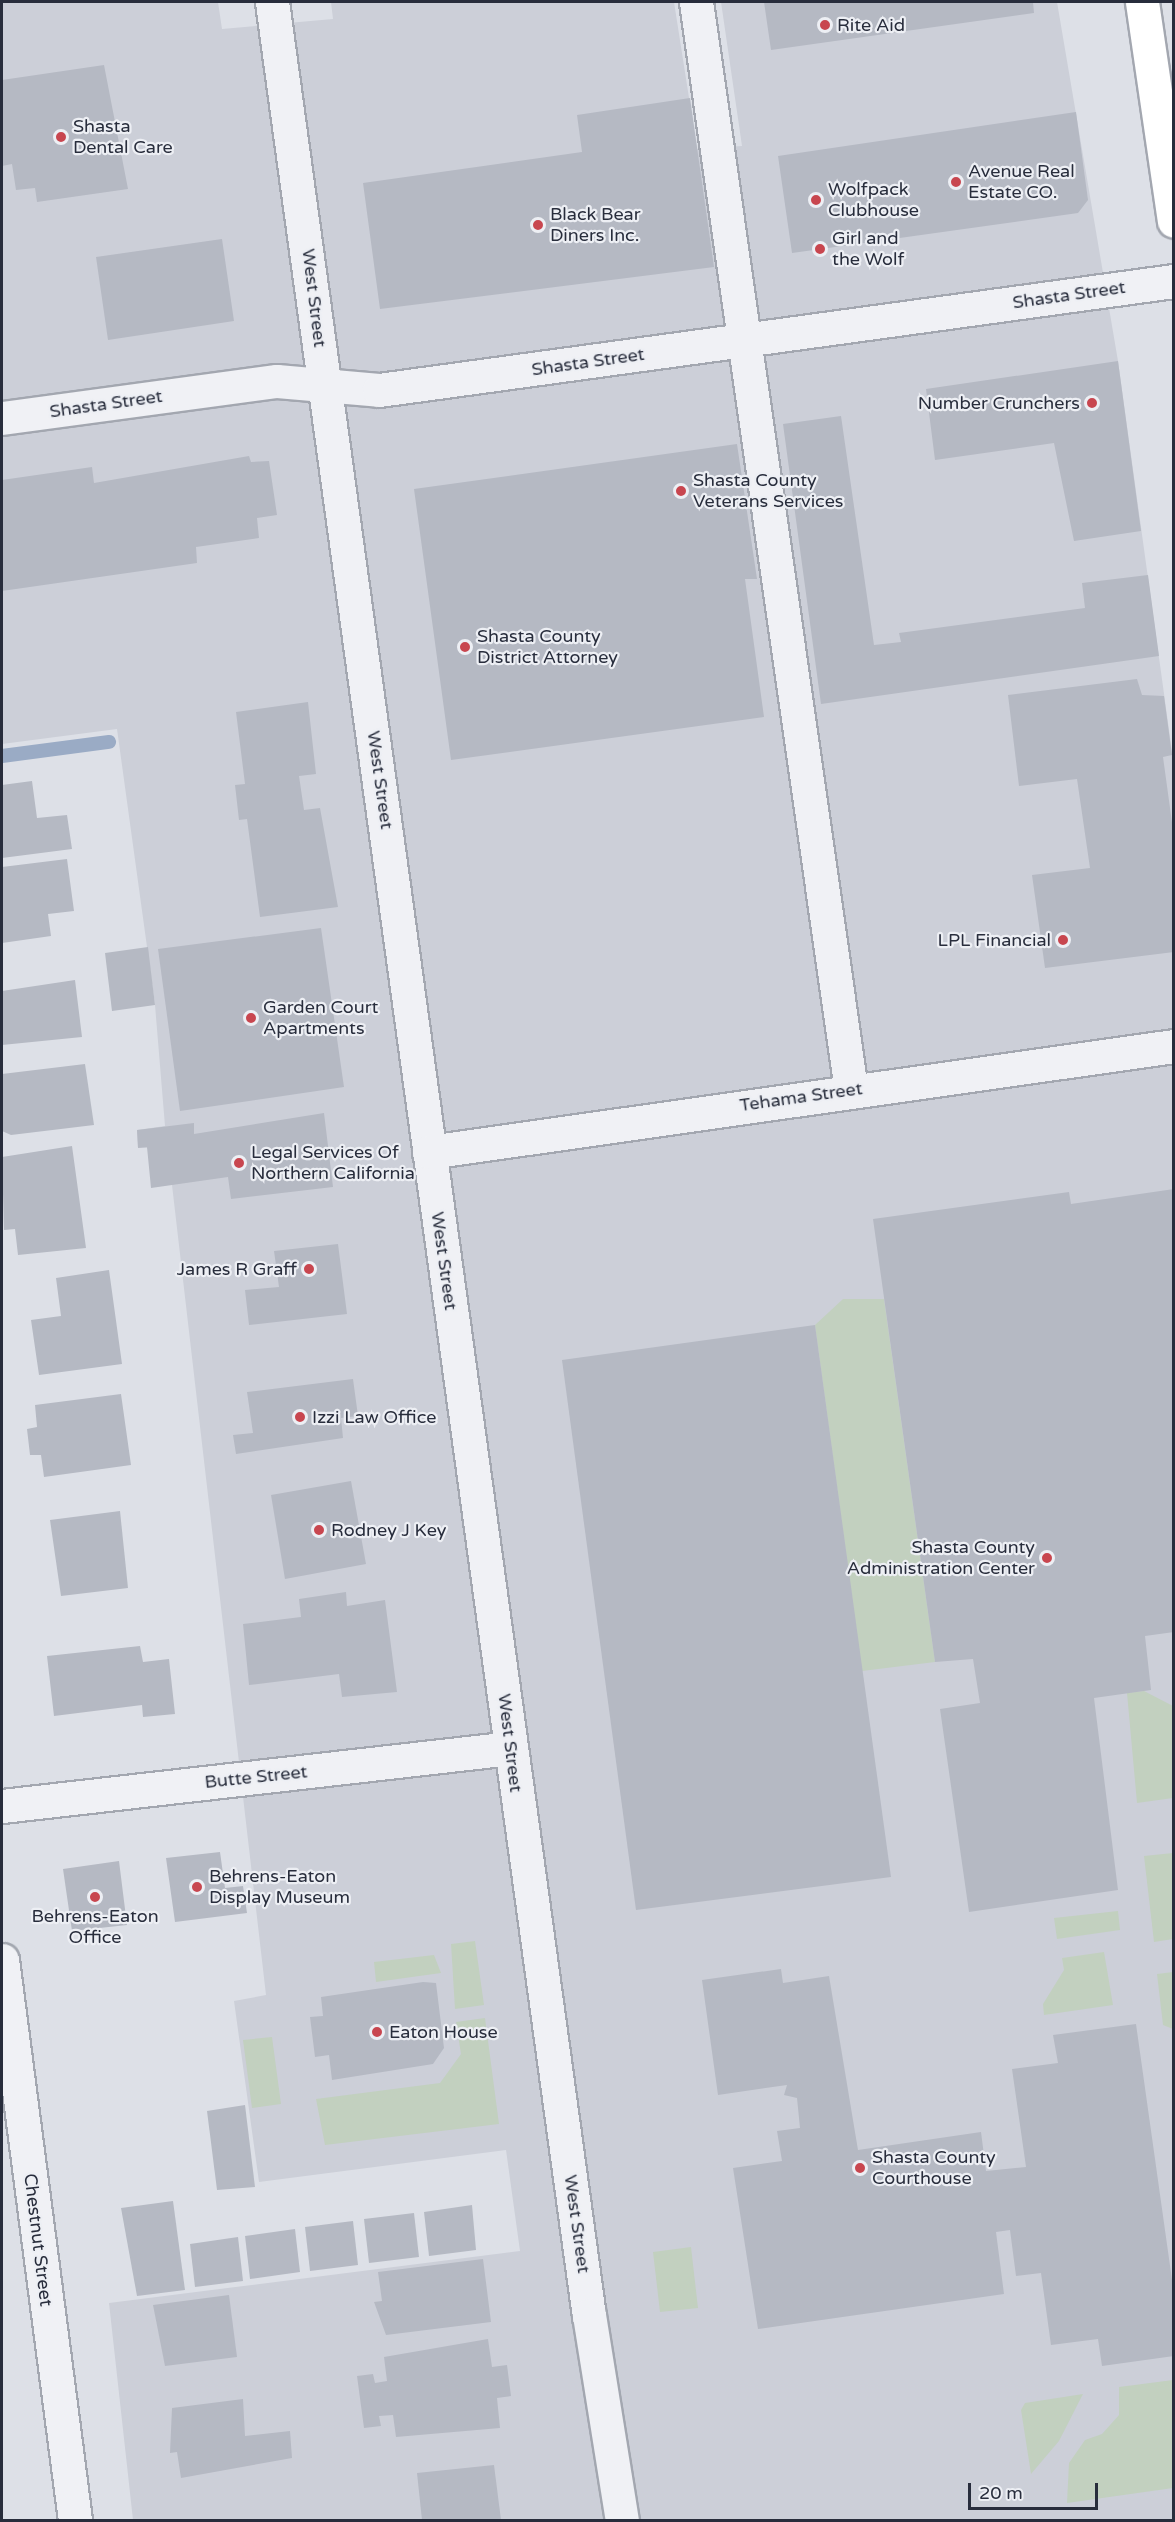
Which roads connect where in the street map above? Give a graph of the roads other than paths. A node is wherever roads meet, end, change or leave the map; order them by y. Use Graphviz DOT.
graph roads {
  1 [pos="272,2"];
  2 [pos="696,2"];
  3 [pos="1142,2"];
  4 [pos="1173,220"];
  5 [pos="1173,281"];
  6 [pos="748,340"];
  7 [pos="326,387"];
  8 [pos="2,418"];
  9 [pos="1173,1046"];
  10 [pos="851,1090"];
  11 [pos="429,1152"];
  12 [pos="511,1748"];
  13 [pos="2,1806"];
  14 [pos="2,1960"];
  15 [pos="75,2520"];
  16 [pos="622,2520"];
  1 -- 7 [label="street, West Street"];
  2 -- 6 [label="street"];
  3 -- 4 [label="main road"];
  5 -- 6 [label="street, Shasta Street"];
  6 -- 7 [label="street, Shasta Street"];
  6 -- 10 [label="street"];
  7 -- 8 [label="street, Shasta Street"];
  7 -- 11 [label="street, West Street"];
  9 -- 10 [label="street, Tehama Street"];
  10 -- 11 [label="street, Tehama Street"];
  11 -- 12 [label="street, West Street"];
  12 -- 13 [label="street, Butte Street"];
  12 -- 16 [label="street, West Street"];
  14 -- 15 [label="street, Chestnut Street"];
}
